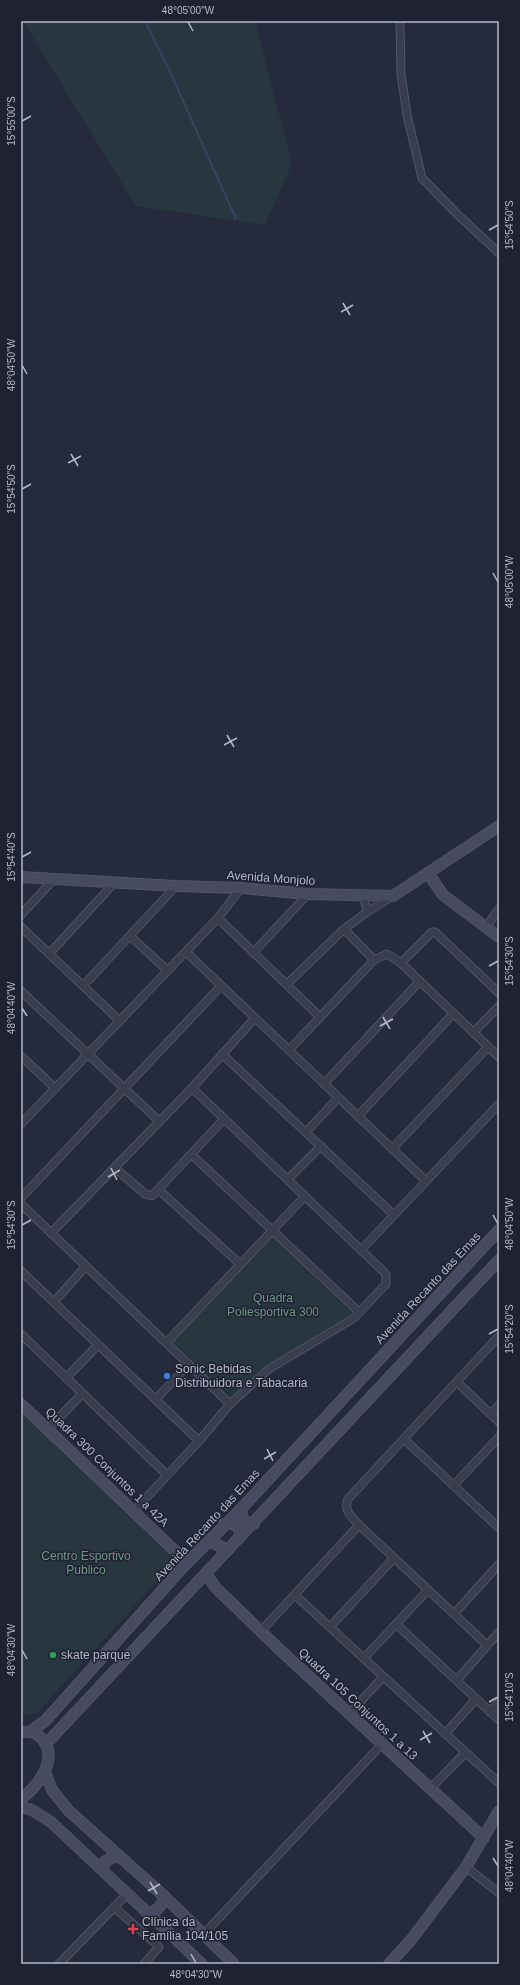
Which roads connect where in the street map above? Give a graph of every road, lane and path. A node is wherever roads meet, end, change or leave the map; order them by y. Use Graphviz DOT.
graph roads {
  1 [pos="400,21"];
  2 [pos="499,253"];
  3 [pos="499,826"];
  4 [pos="428,873"];
  5 [pos="21,877"];
  6 [pos="55,878"];
  7 [pos="115,882"];
  8 [pos="176,886"];
  9 [pos="240,888"];
  10 [pos="308,894"];
  11 [pos="393,896"];
  12 [pos="364,897"];
  13 [pos="499,909"];
  14 [pos="366,912"];
  15 [pos="21,915"];
  16 [pos="218,918"];
  17 [pos="21,927"];
  18 [pos="486,927"];
  19 [pos="344,929"];
  20 [pos="130,936"];
  21 [pos="499,937"];
  22 [pos="186,952"];
  23 [pos="253,953"];
  24 [pos="49,954"];
  25 [pos="374,960"];
  26 [pos="401,963"];
  27 [pos="167,970"];
  28 [pos="420,981"];
  29 [pos="287,984"];
  30 [pos="84,985"];
  31 [pos="220,987"];
  32 [pos="21,991"];
  33 [pos="499,993"];
  34 [pos="499,1006"];
  35 [pos="453,1014"];
  36 [pos="320,1017"];
  37 [pos="254,1019"];
  38 [pos="120,1021"];
  39 [pos="473,1033"];
  40 [pos="488,1047"];
  41 [pos="289,1050"];
  42 [pos="88,1054"];
  43 [pos="222,1054"];
  44 [pos="21,1056"];
  45 [pos="499,1057"];
  46 [pos="324,1084"];
  47 [pos="55,1088"];
  48 [pos="124,1088"];
  49 [pos="192,1088"];
  50 [pos="338,1098"];
  51 [pos="499,1104"];
  52 [pos="358,1116"];
  53 [pos="224,1119"];
  54 [pos="158,1121"];
  55 [pos="22,1122"];
  56 [pos="306,1132"];
  57 [pos="321,1146"];
  58 [pos="392,1149"];
  59 [pos="192,1155"];
  60 [pos="115,1168"];
  61 [pos="288,1179"];
  62 [pos="426,1181"];
  63 [pos="159,1190"];
  64 [pos="305,1196"];
  65 [pos="21,1198"];
  66 [pos="21,1204"];
  67 [pos="394,1215"];
  68 [pos="499,1230"];
  69 [pos="271,1231"];
  70 [pos="51,1233"];
  71 [pos="361,1250"];
  72 [pos="499,1260"];
  73 [pos="240,1264"];
  74 [pos="86,1266"];
  75 [pos="21,1271"];
  76 [pos="54,1302"];
  77 [pos="360,1312"];
  78 [pos="21,1334"];
  79 [pos="499,1336"];
  80 [pos="166,1342"];
  81 [pos="98,1345"];
  82 [pos="189,1364"];
  83 [pos="66,1378"];
  84 [pos="457,1382"];
  85 [pos="82,1394"];
  86 [pos="156,1398"];
  87 [pos="21,1404"];
  88 [pos="230,1404"];
  89 [pos="499,1406"];
  90 [pos="491,1414"];
  91 [pos="499,1422"];
  92 [pos="48,1429"];
  93 [pos="499,1437"];
  94 [pos="404,1439"];
  95 [pos="199,1441"];
  96 [pos="167,1475"];
  97 [pos="454,1485"];
  98 [pos="240,1509"];
  99 [pos="134,1511"];
  100 [pos="224,1524"];
  101 [pos="254,1524"];
  102 [pos="360,1525"];
  103 [pos="499,1528"];
  104 [pos="238,1539"];
  105 [pos="209,1540"];
  106 [pos="174,1550"];
  107 [pos="228,1550"];
  108 [pos="193,1557"];
  109 [pos="394,1558"];
  110 [pos="499,1564"];
  111 [pos="184,1566"];
  112 [pos="204,1576"];
  113 [pos="428,1590"];
  114 [pos="295,1595"];
  115 [pos="454,1614"];
  116 [pos="396,1624"];
  117 [pos="330,1627"];
  118 [pos="261,1631"];
  119 [pos="499,1632"];
  120 [pos="487,1645"];
  121 [pos="364,1658"];
  122 [pos="383,1677"];
  123 [pos="457,1680"];
  124 [pos="476,1699"];
  125 [pos="499,1702"];
  126 [pos="490,1712"];
  127 [pos="349,1714"];
  128 [pos="499,1720"];
  129 [pos="26,1731"];
  130 [pos="445,1734"];
  131 [pos="46,1744"];
  132 [pos="382,1744"];
  133 [pos="465,1753"];
  134 [pos="44,1772"];
  135 [pos="499,1783"];
  136 [pos="430,1789"];
  137 [pos="21,1799"];
  138 [pos="21,1807"];
  139 [pos="499,1811"];
  140 [pos="484,1838"];
  141 [pos="118,1856"];
  142 [pos="466,1867"];
  143 [pos="103,1870"];
  144 [pos="499,1893"];
  145 [pos="127,1894"];
  146 [pos="164,1897"];
  147 [pos="114,1907"];
  148 [pos="148,1914"];
  149 [pos="203,1935"];
  150 [pos="59,1964"];
  151 [pos="144,1964"];
  152 [pos="202,1964"];
  153 [pos="234,1964"];
  154 [pos="389,1964"];
  1 -- 2 [label="street"];
  3 -- 4 [label="street"];
  4 -- 11 [label="street"];
  4 -- 18 [label="street"];
  5 -- 6 [label="street, Avenida Monjolo"];
  6 -- 7 [label="street, Avenida Monjolo"];
  6 -- 15 [label="street"];
  7 -- 8 [label="street, Avenida Monjolo"];
  7 -- 24 [label="street"];
  8 -- 9 [label="street, Avenida Monjolo"];
  8 -- 20 [label="street"];
  9 -- 10 [label="street, Avenida Monjolo"];
  9 -- 16 [label="street"];
  10 -- 12 [label="street, Avenida Monjolo"];
  10 -- 23 [label="street"];
  11 -- 12 [label="street, Avenida Monjolo"];
  11 -- 14 [label="street"];
  12 -- 14 [label="street"];
  13 -- 18 [label="street"];
  14 -- 19 [label="street"];
  16 -- 22 [label="street"];
  16 -- 23 [label="street"];
  17 -- 24 [label="street"];
  18 -- 21 [label="street"];
  19 -- 25 [label="street"];
  19 -- 29 [label="street"];
  20 -- 27 [label="street"];
  20 -- 30 [label="street"];
  22 -- 27 [label="street"];
  22 -- 31 [label="street"];
  23 -- 29 [label="street"];
  24 -- 30 [label="street"];
  25 -- 26 [label="street"];
  25 -- 36 [label="street"];
  26 -- 28 [label="street"];
  26 -- 33 [label="street"];
  27 -- 38 [label="street"];
  28 -- 35 [label="street"];
  28 -- 46 [label="street"];
  29 -- 36 [label="street"];
  30 -- 38 [label="street"];
  31 -- 37 [label="street"];
  31 -- 48 [label="street"];
  32 -- 42 [label="street"];
  34 -- 39 [label="street"];
  35 -- 39 [label="street"];
  35 -- 52 [label="street"];
  36 -- 41 [label="street"];
  37 -- 41 [label="street"];
  37 -- 43 [label="street"];
  38 -- 42 [label="street"];
  39 -- 40 [label="street"];
  40 -- 45 [label="street"];
  40 -- 58 [label="street"];
  41 -- 46 [label="street"];
  42 -- 47 [label="street"];
  42 -- 48 [label="street"];
  43 -- 49 [label="street"];
  43 -- 56 [label="street"];
  44 -- 47 [label="street"];
  46 -- 50 [label="street"];
  47 -- 55 [label="street"];
  48 -- 54 [label="street"];
  48 -- 65 [label="street"];
  49 -- 53 [label="street"];
  49 -- 54 [label="street"];
  50 -- 52 [label="street"];
  50 -- 56 [label="street"];
  51 -- 62 [label="street"];
  52 -- 58 [label="street"];
  53 -- 59 [label="street"];
  53 -- 61 [label="street"];
  54 -- 60 [label="street"];
  56 -- 57 [label="street"];
  57 -- 61 [label="street"];
  57 -- 67 [label="street"];
  58 -- 62 [label="street"];
  59 -- 63 [label="street"];
  59 -- 69 [label="street"];
  60 -- 63 [label="street"];
  60 -- 70 [label="street"];
  61 -- 64 [label="street"];
  62 -- 67 [label="street"];
  63 -- 73 [label="street"];
  64 -- 69 [label="street"];
  64 -- 71 [label="street"];
  66 -- 70 [label="street"];
  67 -- 71 [label="street"];
  68 -- 98 [label="street, Avenida Recanto das Emas"];
  69 -- 73 [label="street"];
  69 -- 77 [label="street"];
  70 -- 74 [label="street"];
  71 -- 77 [label="street"];
  72 -- 101 [label="street"];
  73 -- 80 [label="street"];
  74 -- 76 [label="street"];
  74 -- 80 [label="street"];
  75 -- 76 [label="street"];
  76 -- 81 [label="street"];
  77 -- 88 [label="street"];
  78 -- 83 [label="street"];
  79 -- 84 [label="street"];
  80 -- 82 [label="street"];
  81 -- 83 [label="street"];
  81 -- 86 [label="street"];
  82 -- 86 [label="street"];
  82 -- 88 [label="street"];
  83 -- 85 [label="street"];
  84 -- 90 [label="street"];
  84 -- 94 [label="street"];
  85 -- 92 [label="street"];
  85 -- 96 [label="street"];
  86 -- 95 [label="street"];
  87 -- 92 [label="street, Quadra 300 Conjuntos 1 a 42A"];
  88 -- 95 [label="street"];
  89 -- 90 [label="street"];
  90 -- 91 [label="street"];
  92 -- 99 [label="street, Quadra 300 Conjuntos 1 a 42A"];
  93 -- 97 [label="street"];
  94 -- 97 [label="street"];
  94 -- 102 [label="street"];
  95 -- 96 [label="street"];
  96 -- 99 [label="street"];
  97 -- 103 [label="street"];
  98 -- 100 [label="street, Avenida Recanto das Emas"];
  98 -- 101 [label="street"];
  99 -- 106 [label="street, Quadra 300 Conjuntos 1 a 42A"];
  100 -- 104 [label="street"];
  100 -- 105 [label="street, Avenida Recanto das Emas"];
  101 -- 104 [label="street"];
  102 -- 109 [label="street"];
  102 -- 114 [label="street"];
  104 -- 107 [label="street"];
  105 -- 107 [label="street"];
  105 -- 108 [label="street, Avenida Recanto das Emas"];
  106 -- 108 [label="street, Quadra 300 Conjuntos 1 a 42A"];
  106 -- 111 [label="street, Quadra 300 Conjuntos 1 a 42A"];
  107 -- 112 [label="street"];
  108 -- 111 [label="street, Avenida Recanto das Emas"];
  109 -- 113 [label="street"];
  109 -- 117 [label="street"];
  110 -- 115 [label="street"];
  111 -- 129 [label="street, Avenida Recanto das Emas"];
  112 -- 118 [label="street, Quadra 105 Conjuntos 1 a 13"];
  112 -- 131 [label="street"];
  113 -- 115 [label="street"];
  113 -- 116 [label="street"];
  114 -- 117 [label="street"];
  114 -- 118 [label="street"];
  115 -- 120 [label="street"];
  116 -- 121 [label="street"];
  116 -- 123 [label="street"];
  117 -- 121 [label="street"];
  118 -- 127 [label="street, Quadra 105 Conjuntos 1 a 13"];
  119 -- 120 [label="street"];
  120 -- 123 [label="street"];
  121 -- 122 [label="street"];
  122 -- 127 [label="street"];
  122 -- 130 [label="street"];
  123 -- 124 [label="street"];
  124 -- 126 [label="street"];
  124 -- 130 [label="street"];
  125 -- 126 [label="street"];
  126 -- 128 [label="street"];
  127 -- 132 [label="street, Quadra 105 Conjuntos 1 a 13"];
  129 -- 131 [label="street"];
  130 -- 133 [label="street"];
  131 -- 134 [label="street"];
  132 -- 136 [label="street, Quadra 105 Conjuntos 1 a 13"];
  132 -- 149 [label="street"];
  133 -- 135 [label="street"];
  133 -- 136 [label="street"];
  134 -- 137 [label="street"];
  134 -- 141 [label="street"];
  136 -- 140 [label="street, Quadra 105 Conjuntos 1 a 13"];
  138 -- 143 [label="street"];
  139 -- 140 [label="street"];
  140 -- 142 [label="street"];
  141 -- 143 [label="street"];
  141 -- 146 [label="street"];
  142 -- 144 [label="street"];
  142 -- 154 [label="street"];
  143 -- 145 [label="street"];
  145 -- 147 [label="street"];
  145 -- 148 [label="street"];
  146 -- 148 [label="street"];
  146 -- 149 [label="street"];
  147 -- 150 [label="street"];
  147 -- 151 [label="street"];
  148 -- 152 [label="street"];
  149 -- 153 [label="street"];
}
